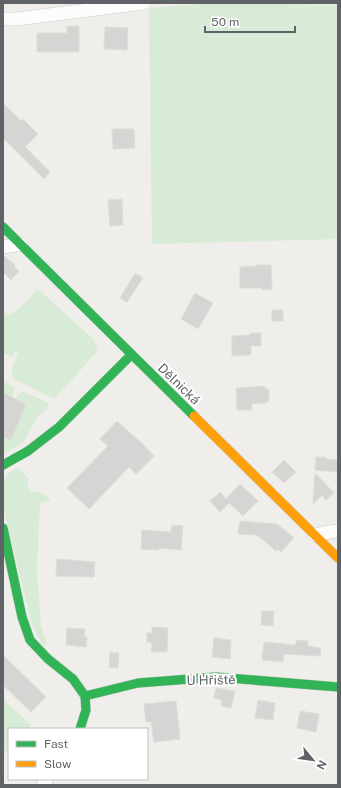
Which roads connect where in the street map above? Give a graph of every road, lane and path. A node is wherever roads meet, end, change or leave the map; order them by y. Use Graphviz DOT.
graph roads {
  1 [pos="144,3"];
  2 [pos="3,19"];
  3 [pos="3,227"];
  4 [pos="21,244"];
  5 [pos="3,247"];
  6 [pos="131,355"];
  7 [pos="3,465"];
  8 [pos="3,528"];
  9 [pos="338,531"];
  10 [pos="316,536"];
  11 [pos="338,558"];
  12 [pos="338,686"];
  13 [pos="85,696"];
  14 [pos="80,728"];
  1 -- 2 [label="street"];
  3 -- 4 [label="street, Dělnická"];
  4 -- 5 [label="street"];
  4 -- 6 [label="street, Dělnická"];
  6 -- 7 [label="street"];
  6 -- 10 [label="street, Dělnická"];
  8 -- 13 [label="street"];
  9 -- 10 [label="street"];
  10 -- 11 [label="street, Dělnická"];
  12 -- 13 [label="street, U Hřiště"];
  13 -- 14 [label="street"];
}
